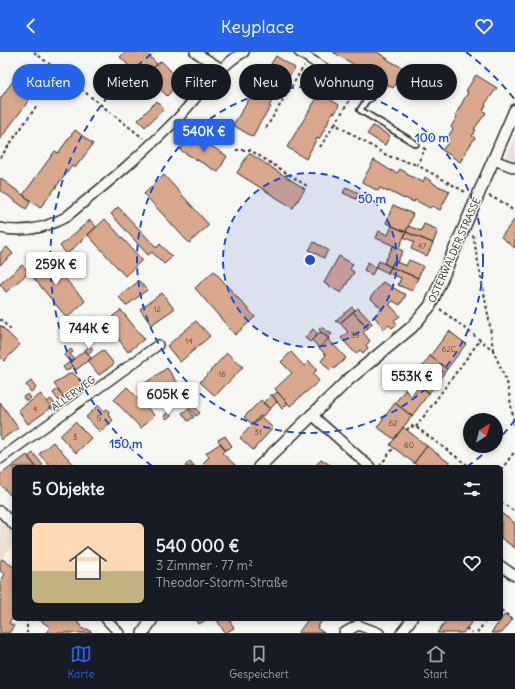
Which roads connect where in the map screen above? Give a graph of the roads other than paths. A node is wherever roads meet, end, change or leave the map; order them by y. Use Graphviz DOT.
graph roads {
  1 [pos="195,52"];
  2 [pos="244,52"];
  3 [pos="299,52"];
  4 [pos="214,64"];
  5 [pos="228,64"];
  6 [pos="317,64"];
  7 [pos="195,100"];
  8 [pos="366,100"];
  9 [pos="515,110"];
  10 [pos="416,144"];
  11 [pos="494,160"];
  12 [pos="515,168"];
  13 [pos="0,228"];
  14 [pos="158,345"];
  15 [pos="311,414"];
  16 [pos="0,459"];
  17 [pos="261,465"];
  18 [pos="368,465"];
  19 [pos="0,511"];
  20 [pos="12,523"];
  21 [pos="503,567"];
  22 [pos="515,576"];
  23 [pos="108,621"];
  24 [pos="151,621"];
  25 [pos="410,621"];
  26 [pos="119,633"];
  27 [pos="143,633"];
  28 [pos="344,633"];
  29 [pos="379,633"];
  30 [pos="401,633"];
  1 -- 4 [label="street"];
  2 -- 5 [label="street"];
  3 -- 6 [label="street"];
  7 -- 13 [label="street"];
  8 -- 10 [label="lane"];
  9 -- 11 [label="street, OSTERWALDER STRASSE"];
  11 -- 12 [label="street"];
  11 -- 15 [label="street, OSTERWALDER STRASSE"];
  14 -- 16 [label="street, ALLERWEG"];
  15 -- 17 [label="street, OSTERWALDER STRASSE"];
  15 -- 18 [label="street"];
  19 -- 20 [label="street"];
  21 -- 22 [label="street"];
  23 -- 26 [label="street"];
  24 -- 27 [label="street"];
  25 -- 30 [label="street"];
  28 -- 29 [label="street"];
}
